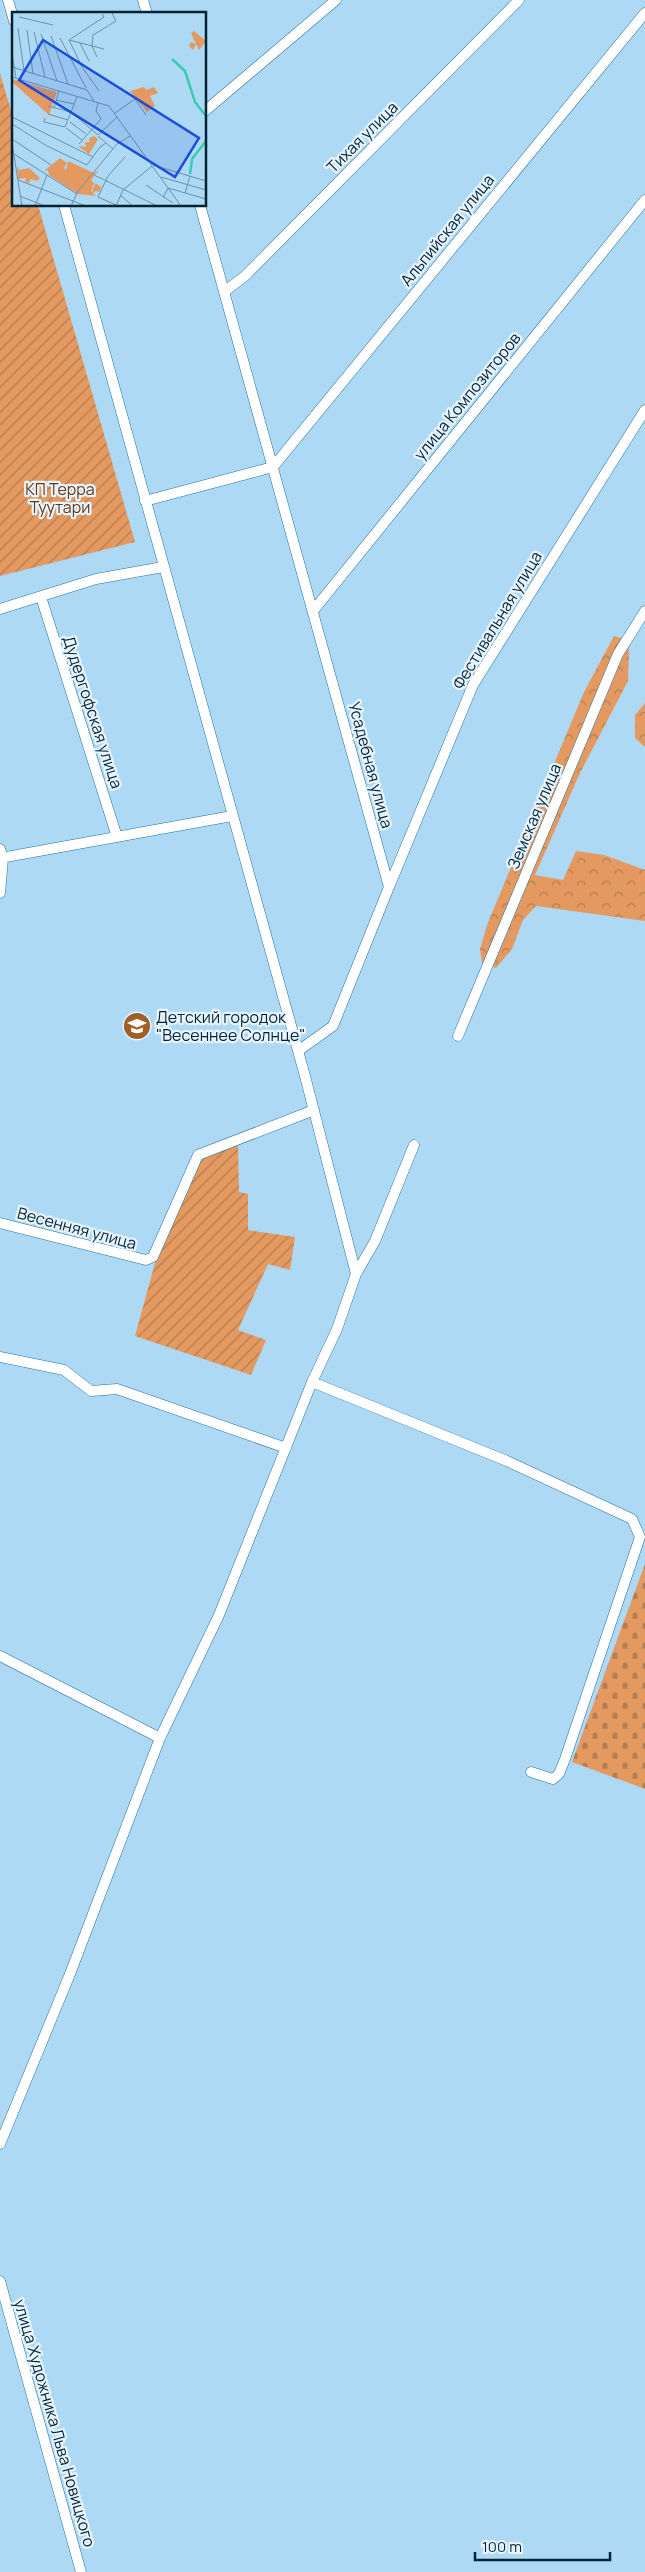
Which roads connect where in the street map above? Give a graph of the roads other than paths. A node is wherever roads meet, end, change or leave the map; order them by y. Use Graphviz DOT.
graph roads {
  1 [pos="8,0"];
  2 [pos="336,0"];
  3 [pos="519,0"];
  4 [pos="645,13"];
  5 [pos="12,14"];
  6 [pos="206,110"];
  7 [pos="645,200"];
  8 [pos="64,206"];
  9 [pos="200,206"];
  10 [pos="224,292"];
  11 [pos="645,410"];
  12 [pos="272,467"];
  13 [pos="145,501"];
  14 [pos="163,566"];
  15 [pos="41,597"];
  16 [pos="0,609"];
  17 [pos="313,611"];
  18 [pos="645,611"];
  19 [pos="232,816"];
  20 [pos="117,837"];
  21 [pos="1,855"];
  22 [pos="389,887"];
  23 [pos="0,893"];
  24 [pos="458,1036"];
  25 [pos="298,1051"];
  26 [pos="314,1110"];
  27 [pos="414,1145"];
  28 [pos="0,1223"];
  29 [pos="356,1274"];
  30 [pos="0,1357"];
  31 [pos="312,1382"];
  32 [pos="286,1448"];
  33 [pos="0,1656"];
  34 [pos="160,1738"];
  35 [pos="531,1772"];
  36 [pos="0,2144"];
  37 [pos="0,2282"];
  38 [pos="81,2572"];
  1 -- 5 [label="street"];
  2 -- 6 [label="street"];
  3 -- 10 [label="street, Тихая улица"];
  4 -- 12 [label="street, Альпийская улица"];
  7 -- 17 [label="street, улица Композиторов"];
  8 -- 13 [label="street"];
  9 -- 10 [label="street, Усадебная улица"];
  10 -- 12 [label="street, Усадебная улица"];
  11 -- 22 [label="street, Фестивальная улица"];
  12 -- 13 [label="street"];
  12 -- 17 [label="street, Усадебная улица"];
  13 -- 14 [label="street"];
  14 -- 15 [label="street"];
  14 -- 19 [label="street"];
  15 -- 16 [label="street"];
  15 -- 20 [label="street, Дудергофская улица"];
  17 -- 22 [label="street, Усадебная улица"];
  18 -- 24 [label="street, Земская улица"];
  19 -- 20 [label="street"];
  19 -- 25 [label="street"];
  20 -- 21 [label="street"];
  21 -- 23 [label="street"];
  22 -- 25 [label="street"];
  25 -- 26 [label="street"];
  26 -- 28 [label="street, Весенняя улица"];
  26 -- 29 [label="street"];
  27 -- 29 [label="street"];
  29 -- 31 [label="street"];
  30 -- 32 [label="street"];
  31 -- 32 [label="street"];
  31 -- 35 [label="street"];
  32 -- 34 [label="street"];
  33 -- 34 [label="street"];
  34 -- 36 [label="street"];
  37 -- 38 [label="street, улица Художника Льва Новицкого"];
}
